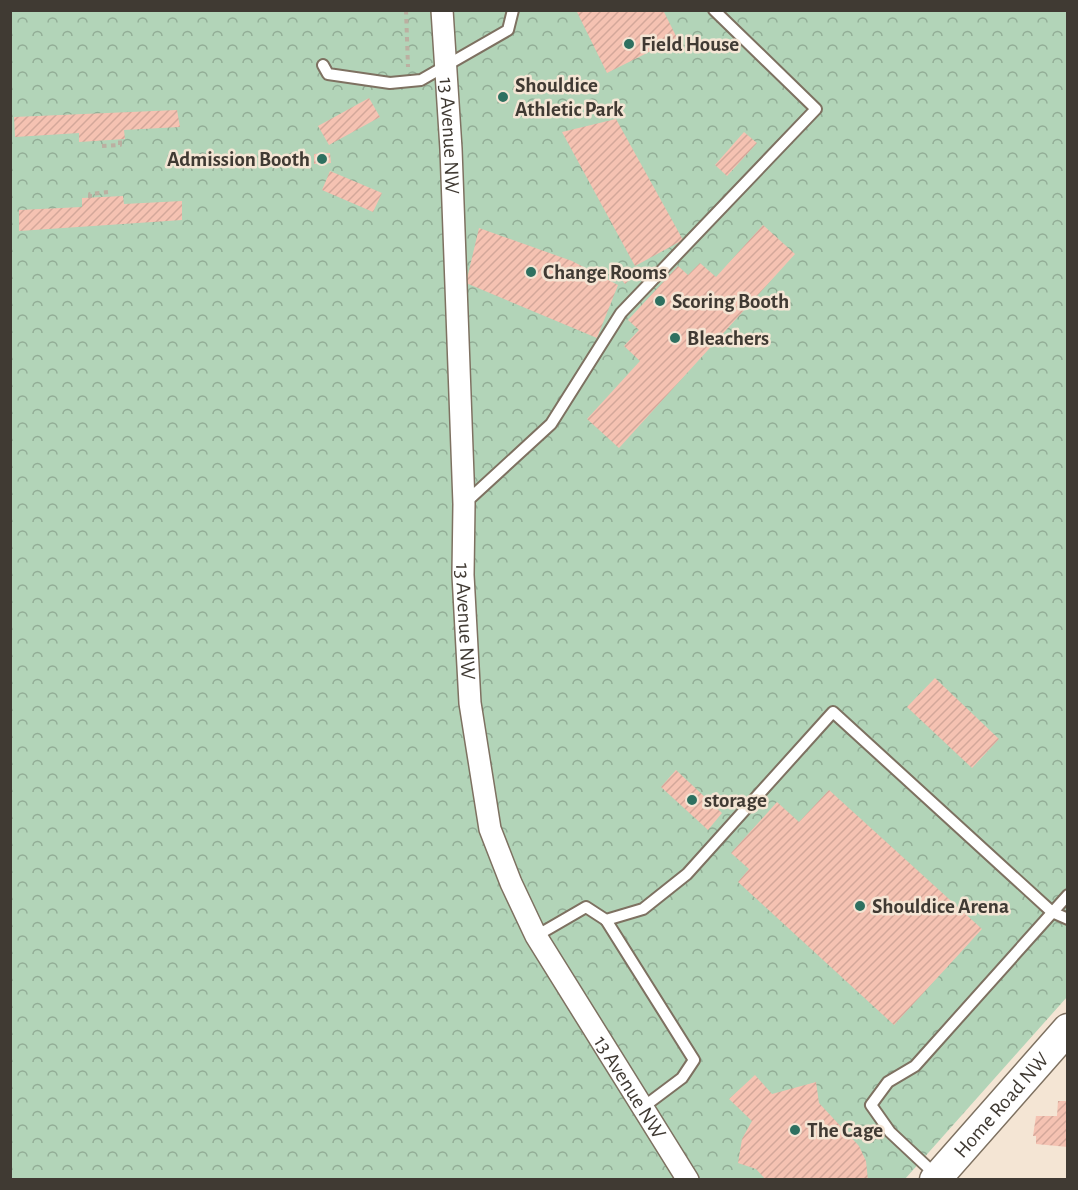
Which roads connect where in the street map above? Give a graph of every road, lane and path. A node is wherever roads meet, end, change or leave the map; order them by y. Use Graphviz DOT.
graph roads {
  1 [pos="406,10"];
  2 [pos="442,10"];
  3 [pos="513,10"];
  4 [pos="714,10"];
  5 [pos="323,65"];
  6 [pos="446,66"];
  7 [pos="409,81"];
  8 [pos="120,139"];
  9 [pos="102,146"];
  10 [pos="108,192"];
  11 [pos="90,198"];
  12 [pos="464,504"];
  13 [pos="1068,895"];
  14 [pos="1052,912"];
  15 [pos="1068,919"];
  16 [pos="606,920"];
  17 [pos="536,936"];
  18 [pos="1068,1029"];
  19 [pos="642,1108"];
  20 [pos="937,1178"];
  21 [pos="688,1179"];
  1 -- 7 [label="path"];
  2 -- 6 [label="street, 13 Avenue NW"];
  3 -- 6 [label="lane"];
  4 -- 12 [label="lane"];
  5 -- 7 [label="lane"];
  6 -- 7 [label="lane"];
  6 -- 12 [label="street, 13 Avenue NW"];
  8 -- 9 [label="path"];
  10 -- 11 [label="path"];
  12 -- 17 [label="street, 13 Avenue NW"];
  13 -- 14 [label="lane"];
  14 -- 15 [label="lane"];
  14 -- 16 [label="lane"];
  14 -- 20 [label="lane"];
  16 -- 17 [label="lane"];
  16 -- 19 [label="lane"];
  17 -- 19 [label="street, 13 Avenue NW"];
  18 -- 20 [label="street, Home Road NW"];
  19 -- 21 [label="street, 13 Avenue NW"];
}
